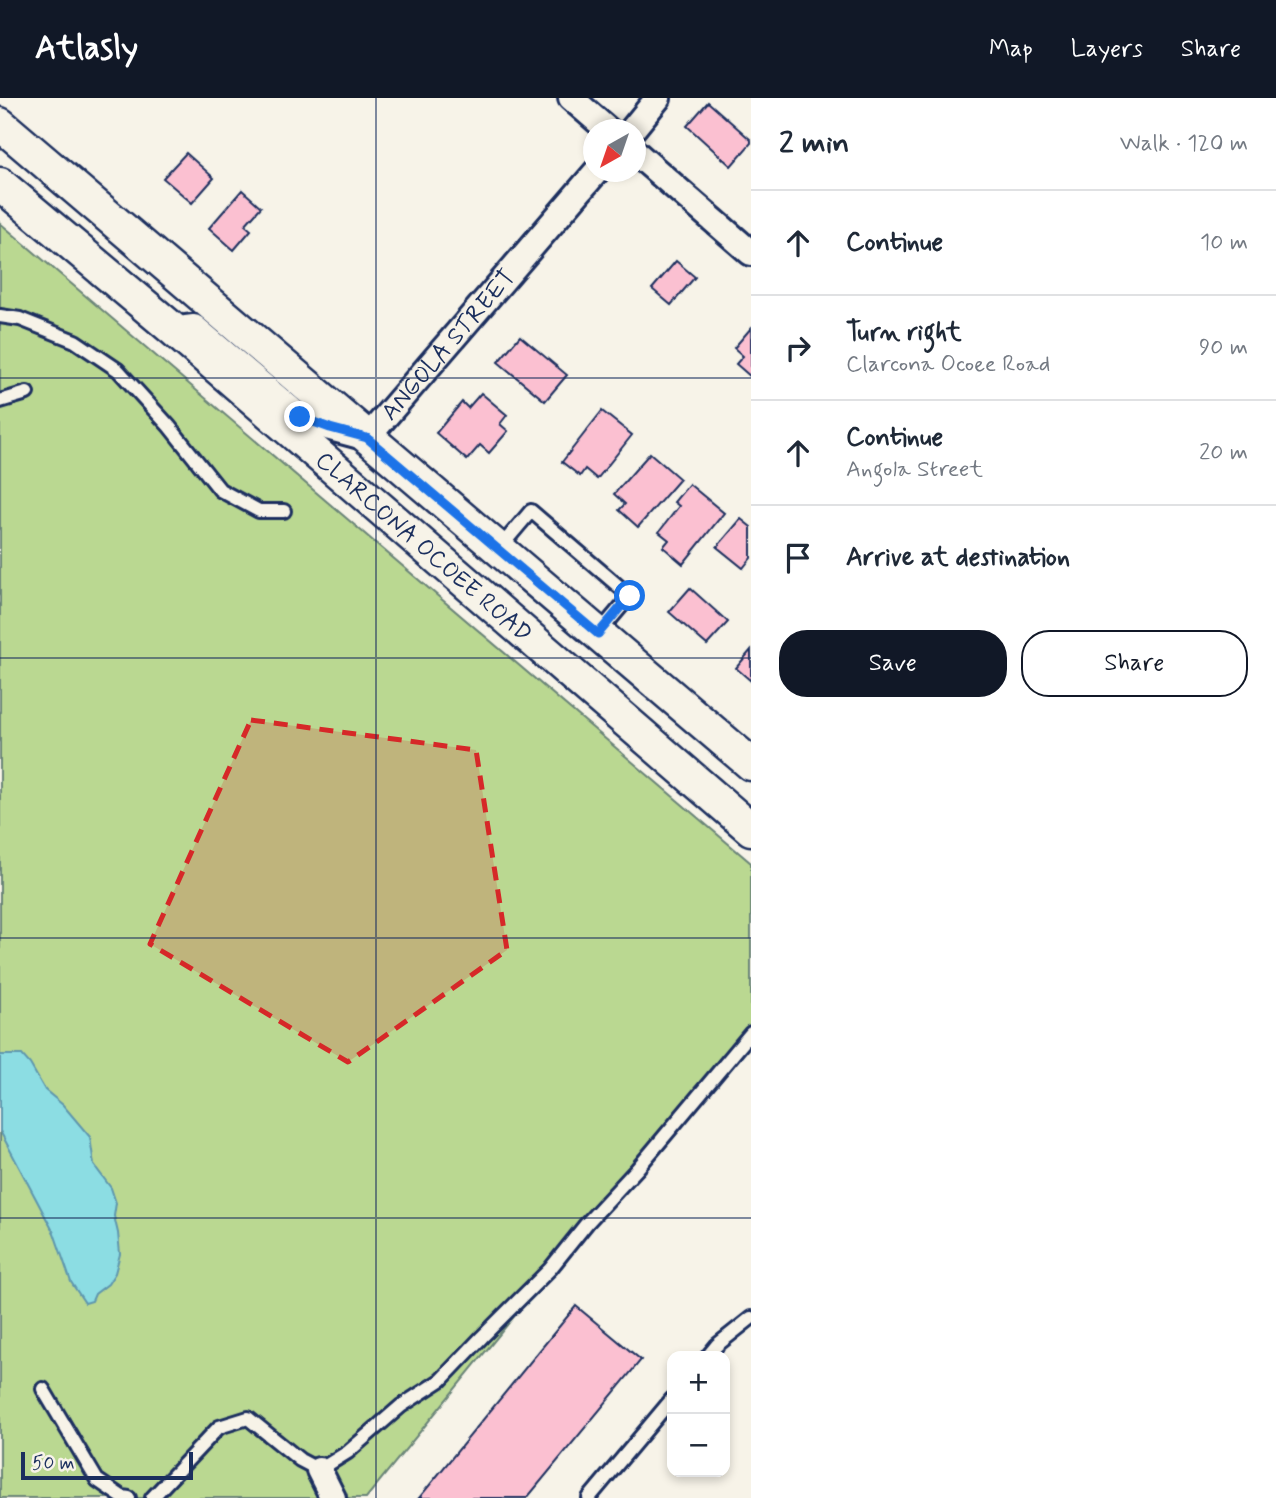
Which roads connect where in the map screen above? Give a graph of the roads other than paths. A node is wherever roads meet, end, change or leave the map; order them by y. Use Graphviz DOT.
graph roads {
  1 [pos="571,98"];
  2 [pos="658,98"];
  3 [pos="595,119"];
  4 [pos="641,119"];
  5 [pos="0,124"];
  6 [pos="646,162"];
  7 [pos="587,182"];
  8 [pos="0,184"];
  9 [pos="751,253"];
  10 [pos="0,316"];
  11 [pos="174,330"];
  12 [pos="27,393"];
  13 [pos="0,401"];
  14 [pos="367,438"];
  15 [pos="284,511"];
  16 [pos="498,550"];
  17 [pos="598,634"];
  18 [pos="751,764"];
  19 [pos="751,829"];
  20 [pos="751,1033"];
  21 [pos="751,1318"];
  22 [pos="713,1351"];
  23 [pos="43,1389"];
  24 [pos="667,1405"];
  25 [pos="319,1470"];
  26 [pos="129,1498"];
  27 [pos="152,1498"];
  28 [pos="333,1498"];
  29 [pos="589,1498"];
  1 -- 3 [label="street"];
  2 -- 4 [label="street"];
  5 -- 14 [label="street, CLARCONA OCOEE ROAD"];
  6 -- 9 [label="street"];
  7 -- 14 [label="street, ANGOLA STREET"];
  8 -- 11 [label="street, CLARCONA OCOEE ROAD"];
  10 -- 15 [label="lane"];
  11 -- 14 [label="street, ANGOLA STREET"];
  11 -- 19 [label="street, CLARCONA OCOEE ROAD"];
  12 -- 13 [label="lane"];
  14 -- 16 [label="street, CLARCONA OCOEE ROAD"];
  16 -- 17 [label="street, CLARCONA OCOEE ROAD"];
  16 -- 17 [label="lane"];
  17 -- 18 [label="street, CLARCONA OCOEE ROAD"];
  20 -- 25 [label="lane"];
  21 -- 22 [label="lane"];
  23 -- 26 [label="lane"];
  24 -- 29 [label="lane"];
  25 -- 27 [label="lane"];
  25 -- 28 [label="street"];
}
